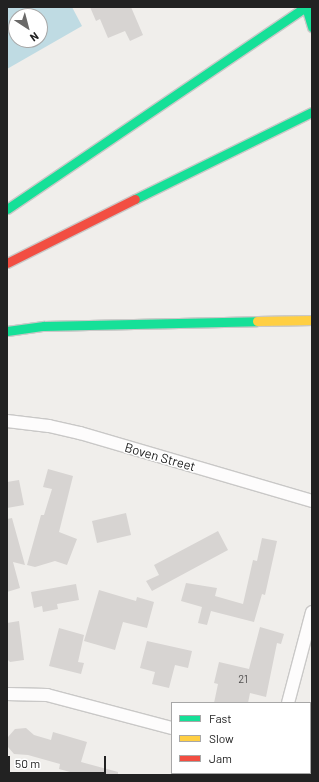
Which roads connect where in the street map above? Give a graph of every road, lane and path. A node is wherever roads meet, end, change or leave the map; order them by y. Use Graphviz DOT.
graph roads {
  1 [pos="306,7"];
  2 [pos="312,27"];
  3 [pos="312,112"];
  4 [pos="7,209"];
  5 [pos="7,263"];
  6 [pos="312,320"];
  7 [pos="7,331"];
  8 [pos="7,421"];
  9 [pos="312,501"];
  10 [pos="312,612"];
  11 [pos="7,694"];
  12 [pos="288,702"];
  13 [pos="171,728"];
  1 -- 2 [label="main road"];
  1 -- 4 [label="main road"];
  3 -- 5 [label="main road"];
  6 -- 7 [label="main road"];
  8 -- 9 [label="street, Boven Street"];
  10 -- 12 [label="street"];
  11 -- 13 [label="street"];
}
